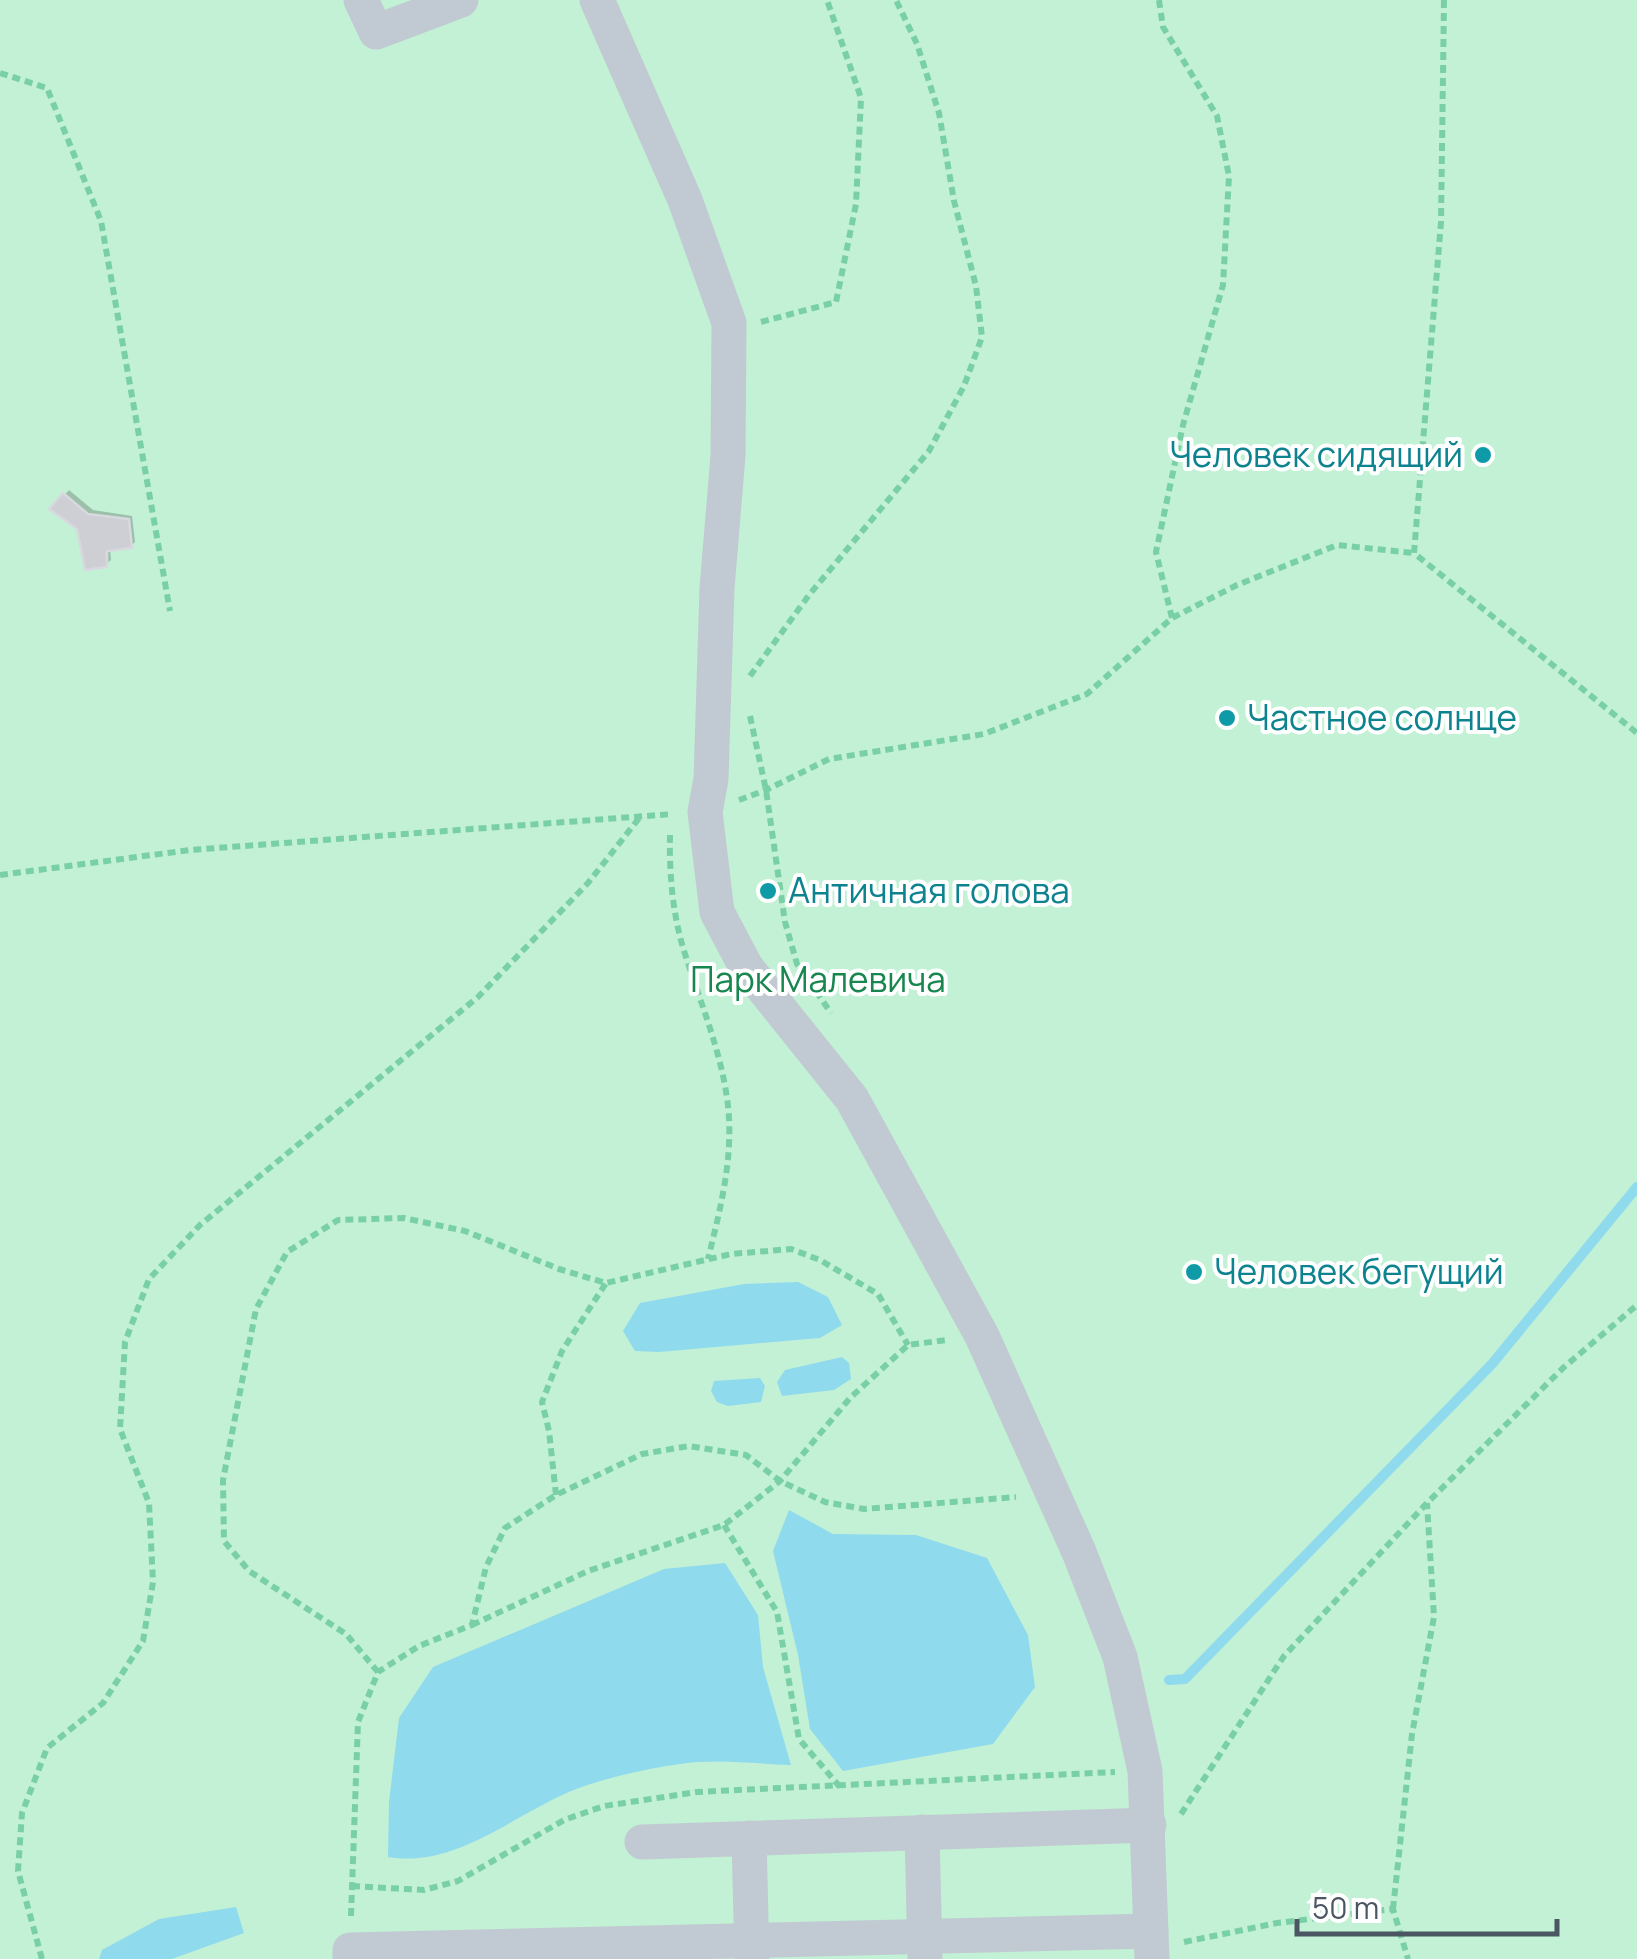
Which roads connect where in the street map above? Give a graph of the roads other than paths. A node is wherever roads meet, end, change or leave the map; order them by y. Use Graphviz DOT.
graph roads {
  1 [pos="361,0"];
  2 [pos="461,0"];
  3 [pos="597,0"];
  4 [pos="1161,1814"];
  5 [pos="922,1832"];
  6 [pos="749,1838"];
  7 [pos="642,1842"];
  8 [pos="1161,1939"];
  9 [pos="924,1948"];
  10 [pos="752,1950"];
  11 [pos="350,1954"];
  1 -- 2 [label="lane"];
  3 -- 4 [label="lane"];
  4 -- 5 [label="lane"];
  4 -- 8 [label="lane"];
  5 -- 6 [label="lane"];
  5 -- 9 [label="lane"];
  6 -- 7 [label="lane"];
  6 -- 10 [label="lane"];
  8 -- 9 [label="lane"];
  9 -- 10 [label="lane"];
  10 -- 11 [label="lane"];
}
